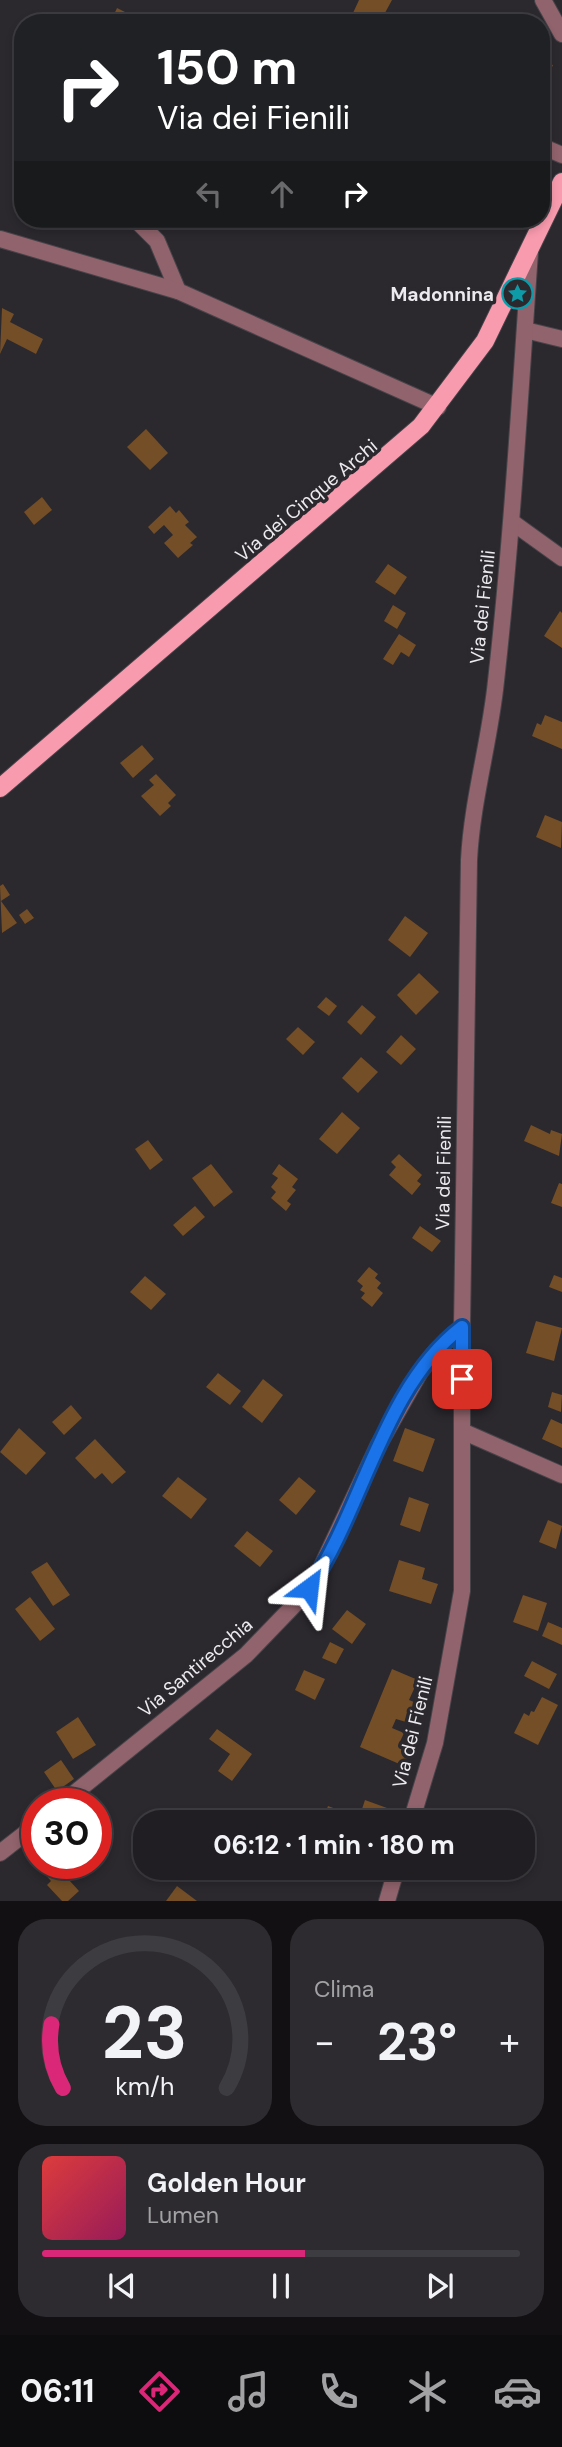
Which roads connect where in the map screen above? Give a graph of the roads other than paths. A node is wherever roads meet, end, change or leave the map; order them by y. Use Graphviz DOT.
graph roads {
  1 [pos="543,0"];
  2 [pos="562,34"];
  3 [pos="562,182"];
  4 [pos="550,207"];
  5 [pos="144,228"];
  6 [pos="540,228"];
  7 [pos="0,239"];
  8 [pos="530,248"];
  9 [pos="178,291"];
  10 [pos="524,330"];
  11 [pos="562,339"];
  12 [pos="438,407"];
  13 [pos="512,522"];
  14 [pos="562,558"];
  15 [pos="0,788"];
  16 [pos="462,1327"];
  17 [pos="462,1432"];
  18 [pos="562,1475"];
  19 [pos="81,1788"];
  20 [pos="414,1810"];
  21 [pos="21,1837"];
  22 [pos="0,1853"];
  23 [pos="393,1880"];
  24 [pos="387,1901"];
  1 -- 2 [label="street"];
  3 -- 4 [label="main road, Via dei Cinque Archi"];
  5 -- 9 [label="street"];
  6 -- 8 [label="main road, Via dei Cinque Archi"];
  7 -- 9 [label="street"];
  8 -- 10 [label="street, Via dei Fienili"];
  8 -- 12 [label="main road, Via dei Cinque Archi"];
  9 -- 12 [label="street"];
  10 -- 11 [label="street"];
  10 -- 13 [label="street, Via dei Fienili"];
  12 -- 15 [label="main road, Via dei Cinque Archi"];
  13 -- 14 [label="street"];
  13 -- 16 [label="street, Via dei Fienili"];
  16 -- 17 [label="street, Via dei Fienili"];
  16 -- 19 [label="street, Via Santirecchia"];
  17 -- 18 [label="street"];
  17 -- 20 [label="street, Via dei Fienili"];
  21 -- 22 [label="street"];
  23 -- 24 [label="street"];
}
